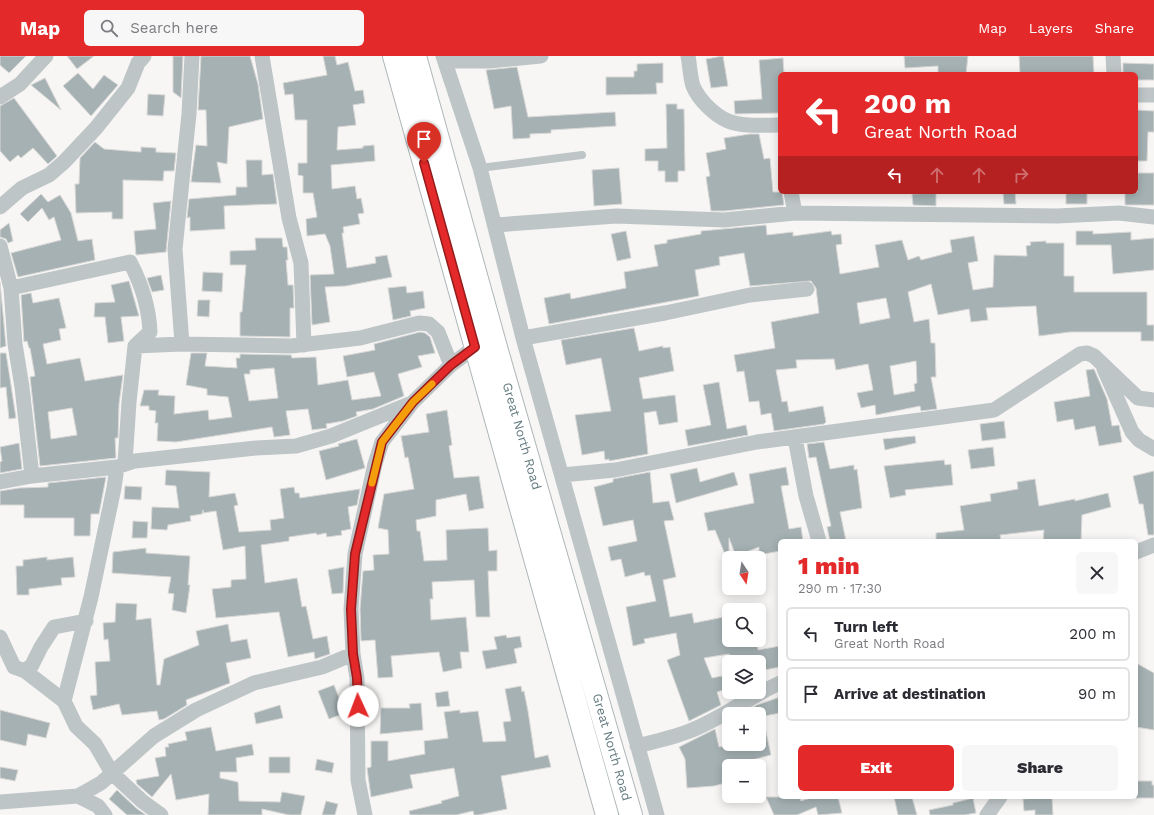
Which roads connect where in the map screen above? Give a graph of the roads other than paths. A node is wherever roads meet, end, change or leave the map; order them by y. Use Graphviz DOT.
graph roads {
  1 [pos="46,56"];
  2 [pos="192,56"];
  3 [pos="262,56"];
  4 [pos="394,56"];
  5 [pos="415,56"];
  6 [pos="541,56"];
  7 [pos="688,56"];
  8 [pos="1113,56"];
  9 [pos="137,58"];
  10 [pos="444,59"];
  11 [pos="1114,72"];
  12 [pos="1138,95"];
  13 [pos="1154,95"];
  14 [pos="0,97"];
  15 [pos="778,126"];
  16 [pos="582,154"];
  17 [pos="480,168"];
  18 [pos="791,194"];
  19 [pos="0,207"];
  20 [pos="795,213"];
  21 [pos="1154,217"];
  22 [pos="496,225"];
  23 [pos="0,246"];
  24 [pos="11,288"];
  25 [pos="807,289"];
  26 [pos="523,338"];
  27 [pos="182,344"];
  28 [pos="304,345"];
  29 [pos="135,346"];
  30 [pos="475,347"];
  31 [pos="451,365"];
  32 [pos="1103,366"];
  33 [pos="1154,400"];
  34 [pos="413,402"];
  35 [pos="795,438"];
  36 [pos="1154,449"];
  37 [pos="121,465"];
  38 [pos="562,475"];
  39 [pos="32,476"];
  40 [pos="0,482"];
  41 [pos="819,539"];
  42 [pos="1154,545"];
  43 [pos="1138,551"];
  44 [pos="86,621"];
  45 [pos="0,636"];
  46 [pos="353,654"];
  47 [pos="25,671"];
  48 [pos="778,684"];
  49 [pos="64,702"];
  50 [pos="628,709"];
  51 [pos="603,716"];
  52 [pos="637,746"];
  53 [pos="112,773"];
  54 [pos="78,796"];
  55 [pos="999,799"];
  56 [pos="0,802"];
  57 [pos="105,815"];
  58 [pos="161,815"];
  59 [pos="365,815"];
  60 [pos="607,815"];
  61 [pos="631,815"];
  62 [pos="657,815"];
  63 [pos="987,815"];
  1 -- 14 [label="street"];
  2 -- 27 [label="street"];
  3 -- 28 [label="street"];
  4 -- 30 [label="main road, Great North Road"];
  5 -- 51 [label="main road, Great North Road"];
  6 -- 10 [label="street"];
  7 -- 15 [label="street"];
  8 -- 11 [label="street"];
  9 -- 19 [label="street"];
  10 -- 17 [label="street"];
  12 -- 13 [label="street"];
  16 -- 17 [label="lane"];
  17 -- 22 [label="street"];
  18 -- 20 [label="street"];
  20 -- 21 [label="street"];
  20 -- 22 [label="street"];
  22 -- 26 [label="street"];
  23 -- 24 [label="street"];
  24 -- 29 [label="street"];
  24 -- 39 [label="street"];
  25 -- 26 [label="street"];
  26 -- 38 [label="street"];
  27 -- 28 [label="street"];
  27 -- 29 [label="street"];
  28 -- 31 [label="street"];
  29 -- 37 [label="street"];
  30 -- 31 [label="street"];
  30 -- 60 [label="main road, Great North Road"];
  31 -- 34 [label="street"];
  32 -- 33 [label="street"];
  32 -- 35 [label="street"];
  32 -- 36 [label="street"];
  34 -- 37 [label="street"];
  34 -- 46 [label="street"];
  35 -- 38 [label="street"];
  35 -- 41 [label="street"];
  37 -- 39 [label="street"];
  37 -- 44 [label="street"];
  38 -- 50 [label="street"];
  39 -- 40 [label="street"];
  42 -- 43 [label="street"];
  44 -- 47 [label="street"];
  44 -- 49 [label="street"];
  45 -- 47 [label="street"];
  46 -- 53 [label="street"];
  46 -- 59 [label="street"];
  47 -- 49 [label="street"];
  48 -- 52 [label="street"];
  49 -- 53 [label="street"];
  50 -- 51 [label="street"];
  50 -- 52 [label="street"];
  51 -- 61 [label="main road, Great North Road"];
  52 -- 62 [label="street"];
  53 -- 54 [label="street"];
  53 -- 58 [label="street"];
  54 -- 56 [label="street"];
  54 -- 57 [label="street"];
  55 -- 63 [label="street"];
}
